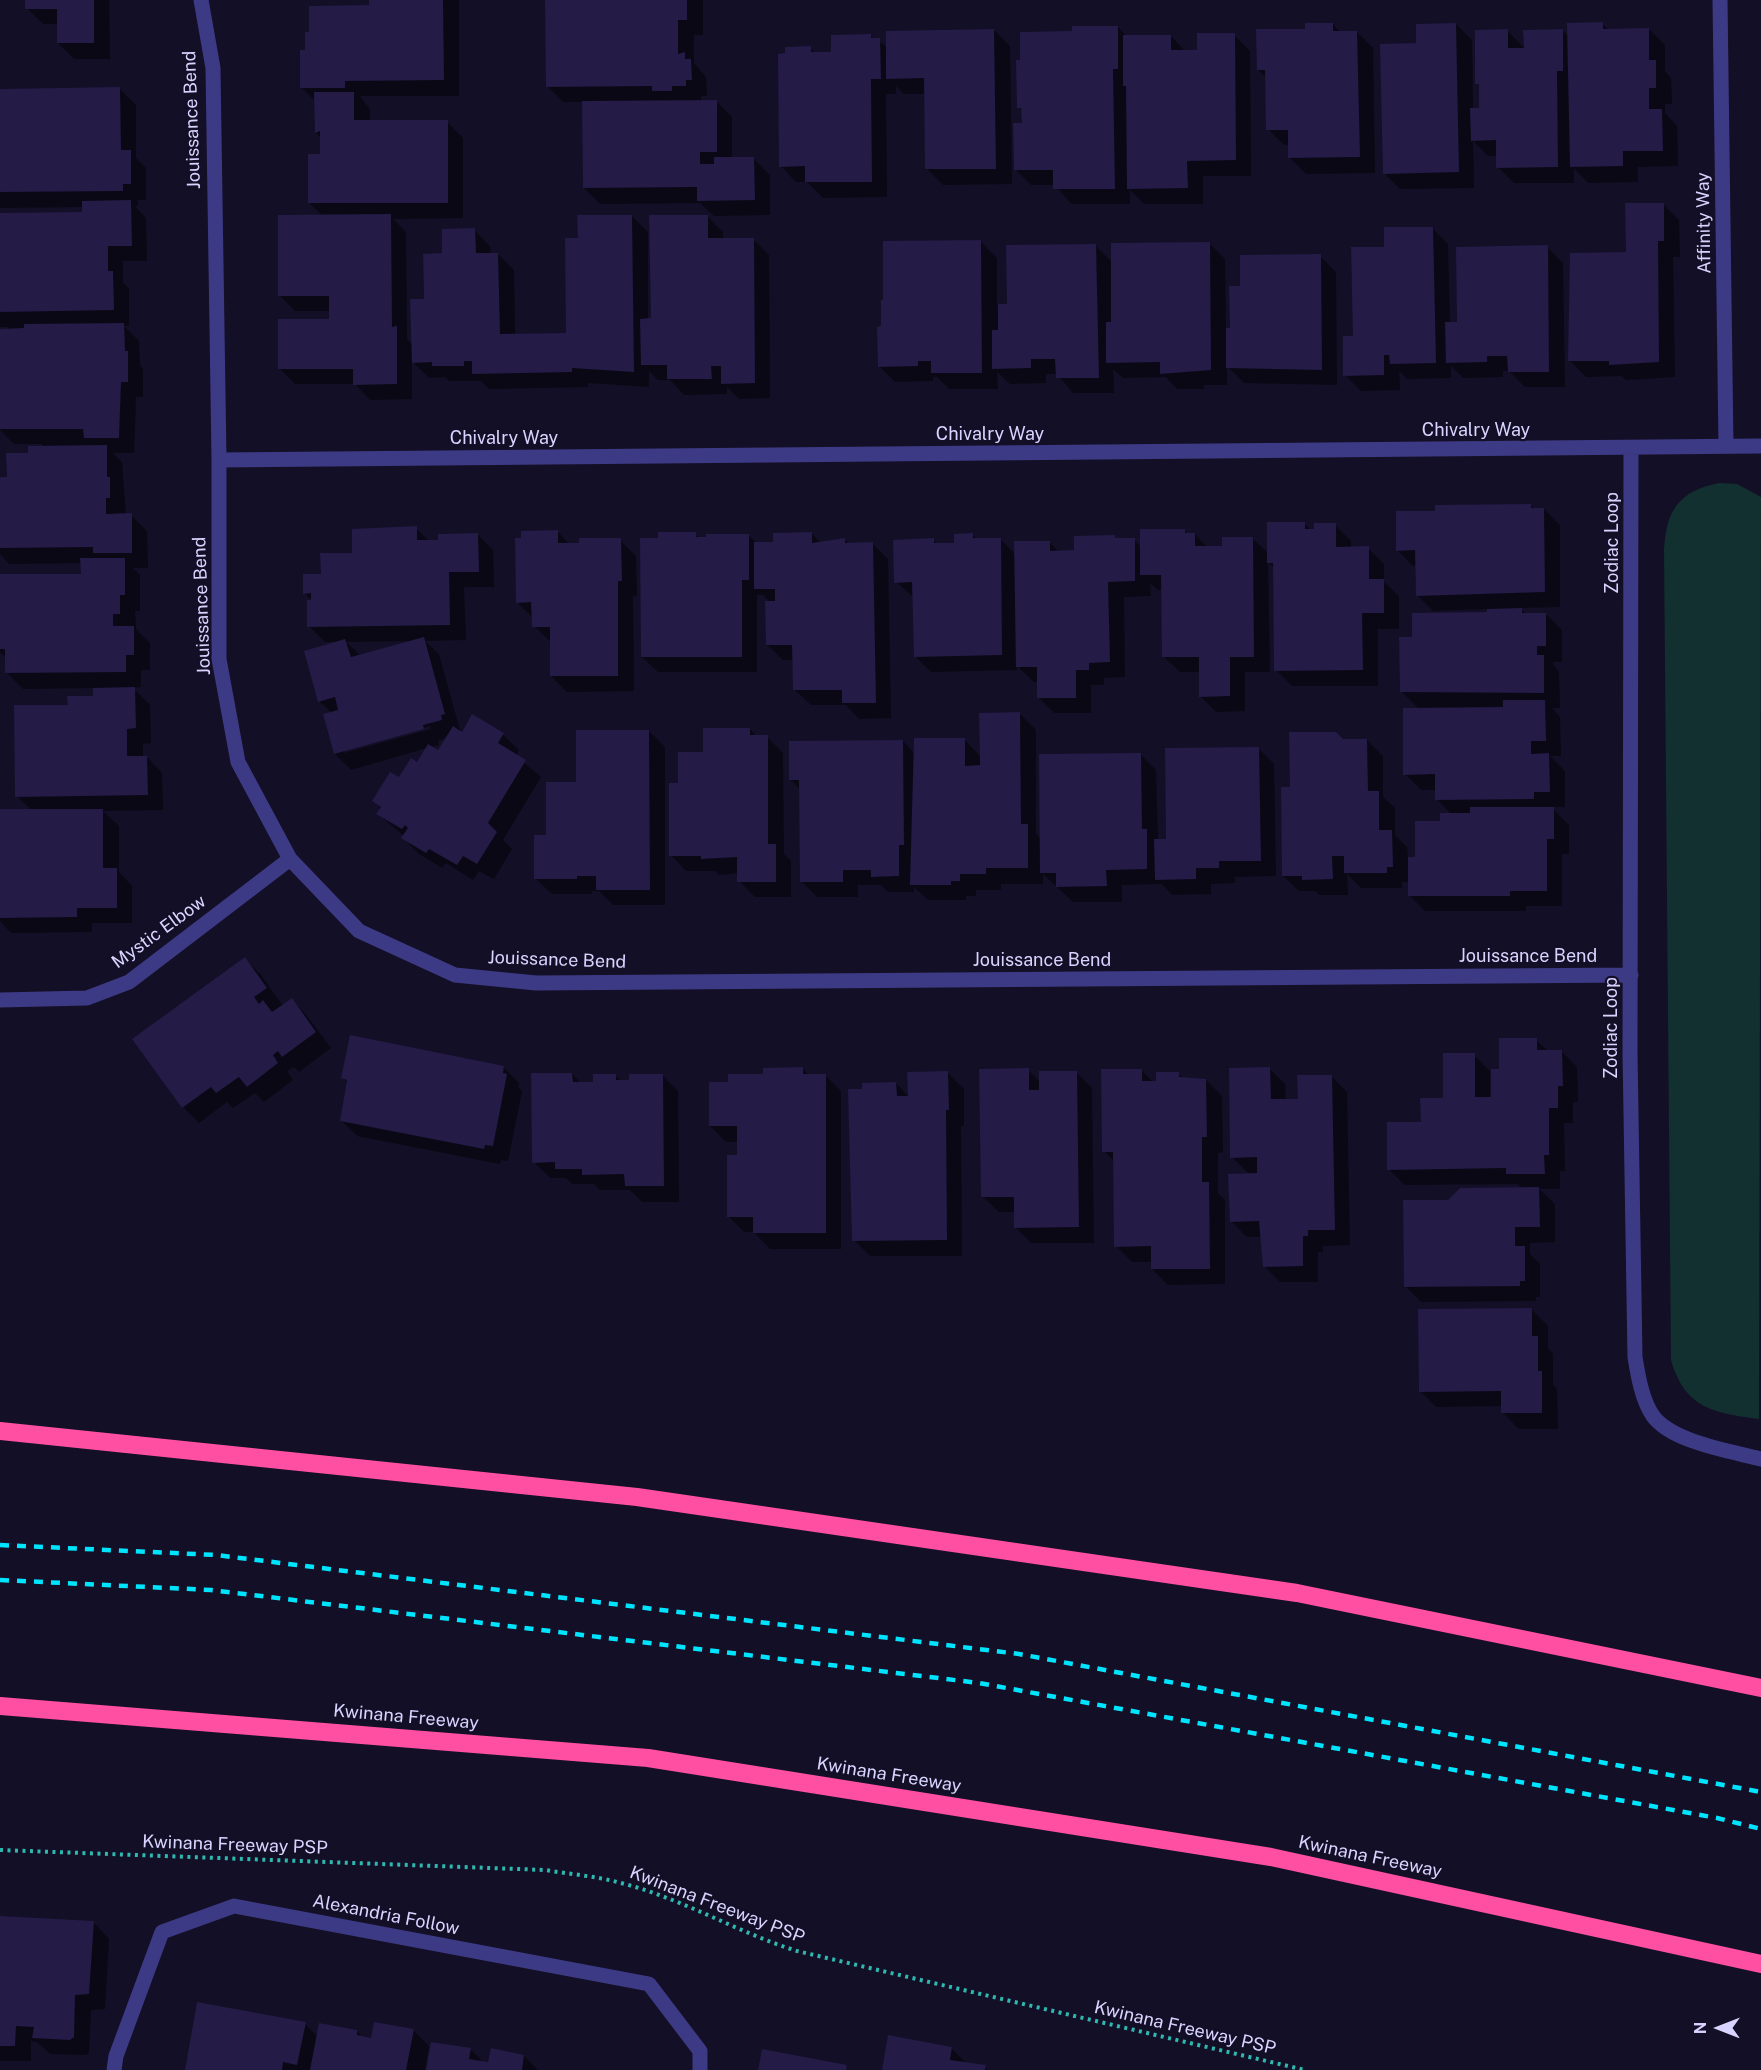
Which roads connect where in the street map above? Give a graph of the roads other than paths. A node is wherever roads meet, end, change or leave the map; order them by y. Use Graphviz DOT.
graph roads {
  1 [pos="201,0"];
  2 [pos="1720,0"];
  3 [pos="1726,446"];
  4 [pos="1761,446"];
  5 [pos="1631,448"];
  6 [pos="219,460"];
  7 [pos="290,859"];
  8 [pos="1631,975"];
  9 [pos="0,1000"];
  10 [pos="0,1431"];
  11 [pos="1761,1459"];
  12 [pos="1761,1688"];
  13 [pos="0,1706"];
  14 [pos="1761,1964"];
  15 [pos="114,2070"];
  16 [pos="700,2070"];
  1 -- 6 [label="street, Jouissance Bend"];
  2 -- 3 [label="street, Affinity Way"];
  3 -- 4 [label="street, Chivalry Way"];
  3 -- 5 [label="street, Chivalry Way"];
  5 -- 6 [label="street, Chivalry Way"];
  5 -- 8 [label="street, Zodiac Loop"];
  6 -- 7 [label="street, Jouissance Bend"];
  7 -- 8 [label="street, Jouissance Bend"];
  7 -- 9 [label="street, Mystic Elbow"];
  8 -- 11 [label="street, Zodiac Loop"];
  10 -- 12 [label="highway"];
  13 -- 14 [label="highway, Kwinana Freeway"];
  15 -- 16 [label="street, Alexandria Follow"];
}
